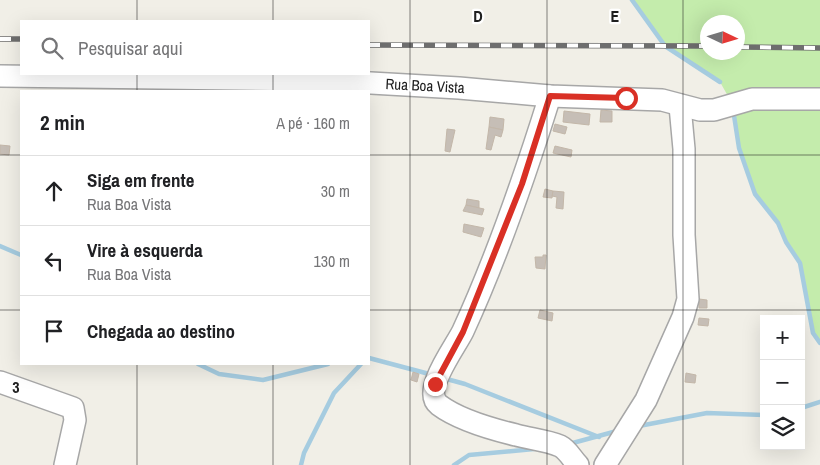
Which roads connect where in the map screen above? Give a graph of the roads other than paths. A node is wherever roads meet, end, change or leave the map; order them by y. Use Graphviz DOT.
graph roads {
  1 [pos="0,76"];
  2 [pos="550,96"];
  3 [pos="820,99"];
  4 [pos="680,106"];
  5 [pos="0,382"];
  6 [pos="65,465"];
  7 [pos="578,465"];
  8 [pos="605,465"];
  1 -- 2 [label="street, Rua Boa Vista"];
  2 -- 4 [label="street, Rua Boa Vista"];
  2 -- 7 [label="street"];
  3 -- 4 [label="street, Rua Boa Vista"];
  4 -- 8 [label="street"];
  5 -- 6 [label="street"];
}
